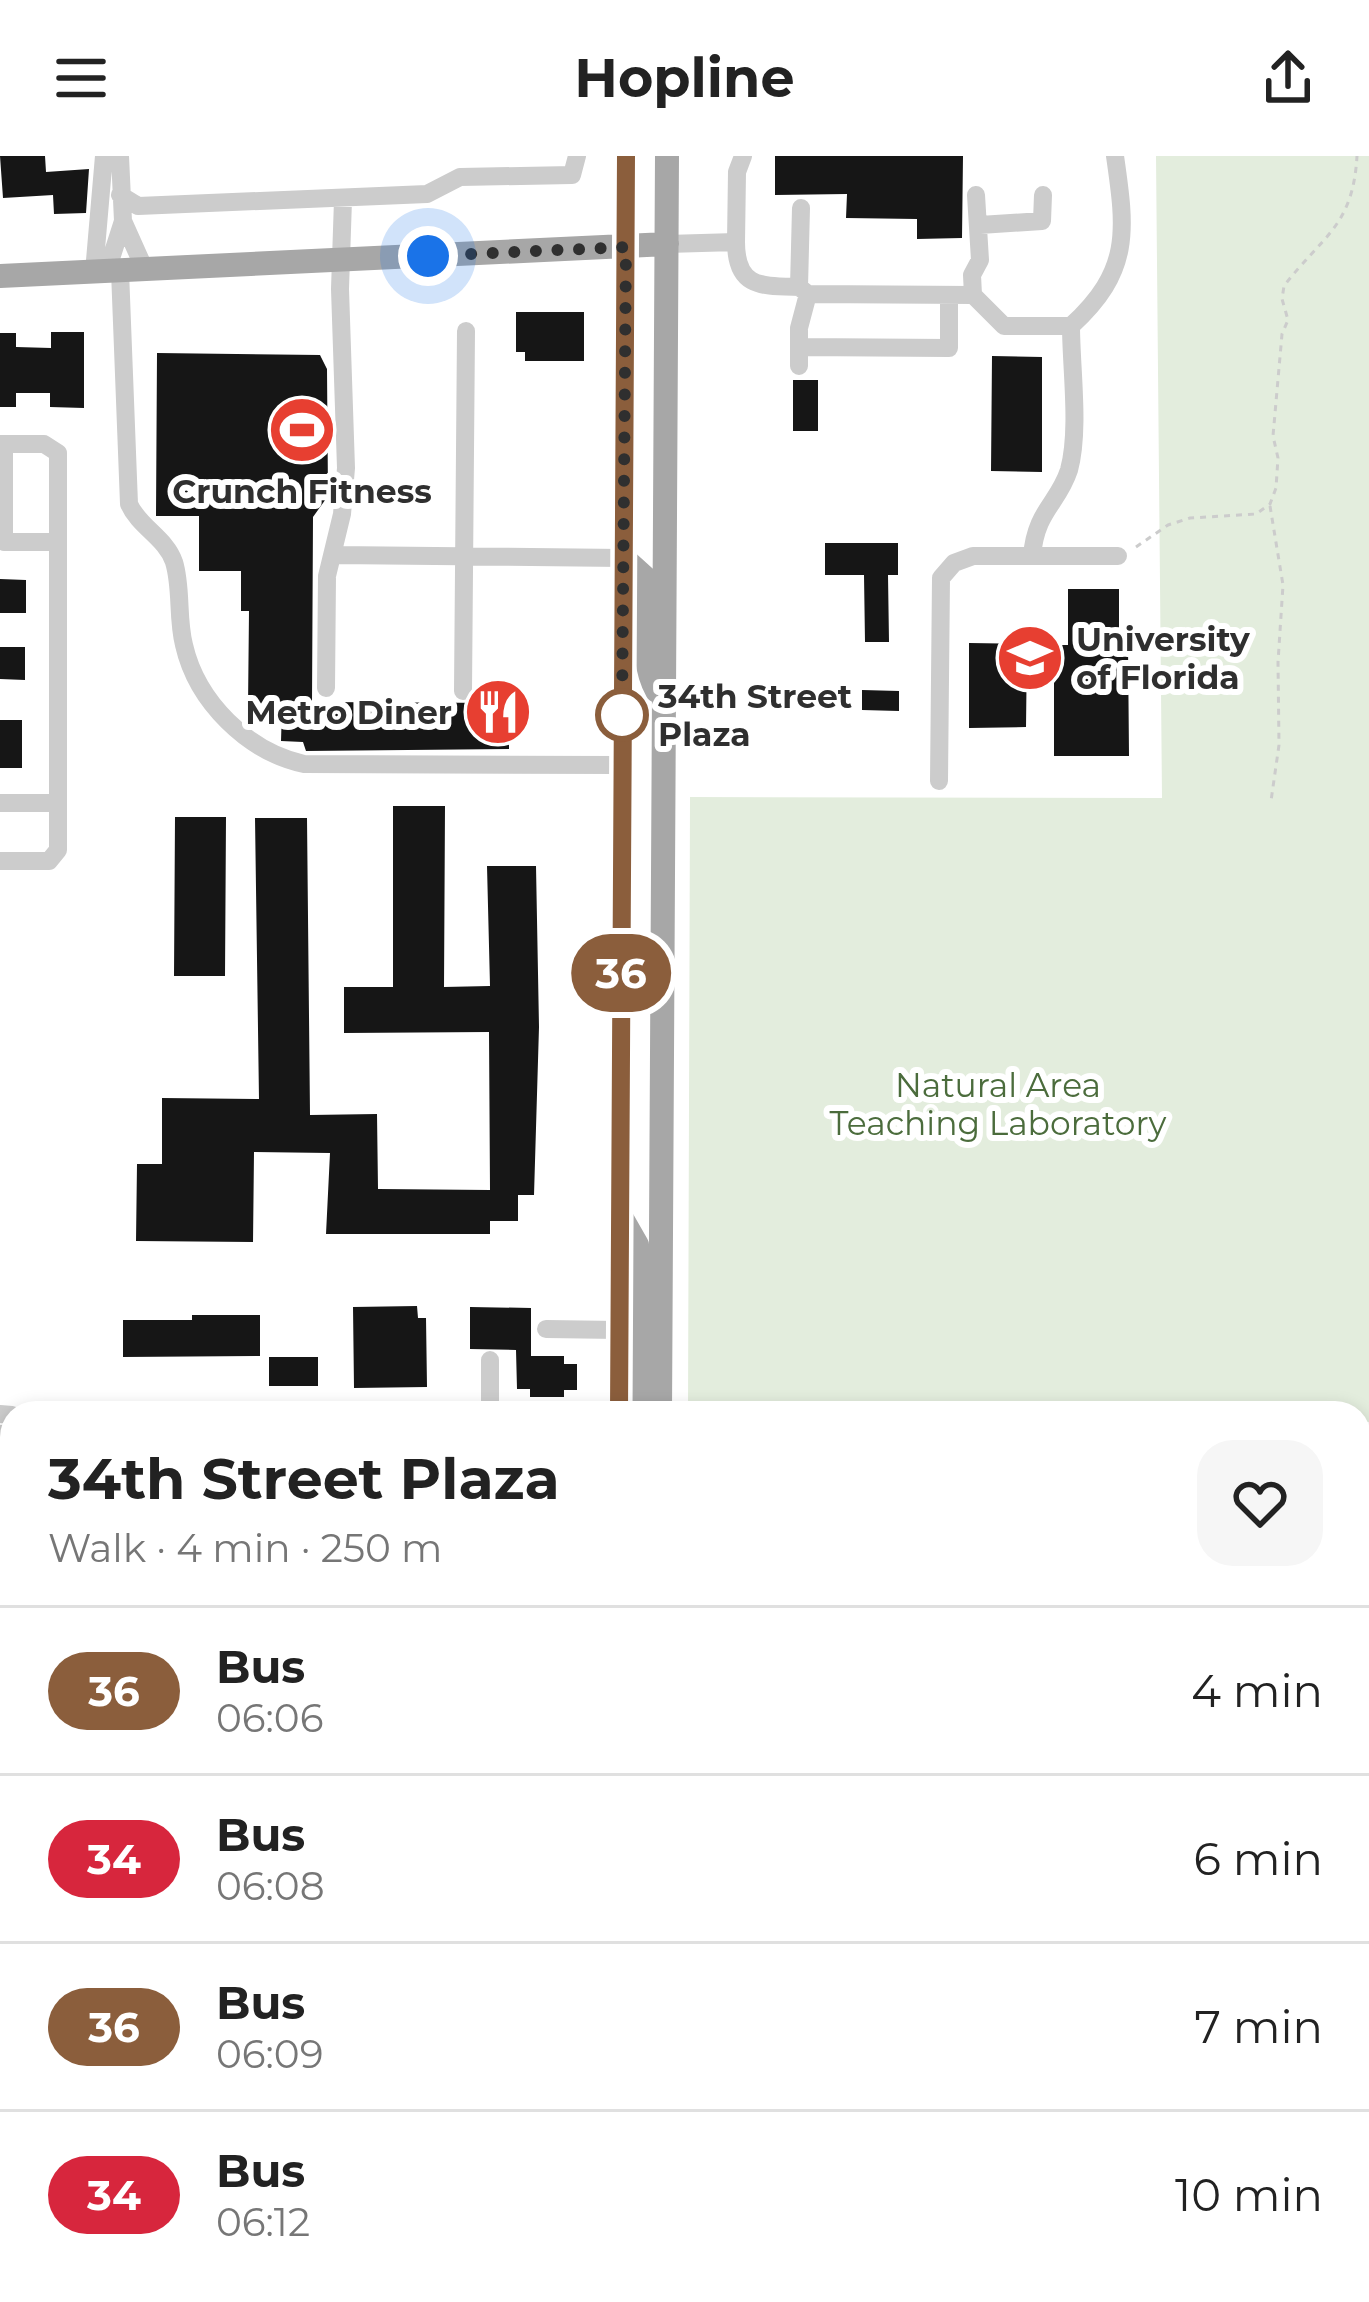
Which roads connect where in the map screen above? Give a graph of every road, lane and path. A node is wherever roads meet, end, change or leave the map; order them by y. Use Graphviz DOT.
graph roads {
  1 [pos="104,156"];
  2 [pos="120,156"];
  3 [pos="577,156"];
  4 [pos="626,156"];
  5 [pos="667,156"];
  6 [pos="742,156"];
  7 [pos="1115,156"];
  8 [pos="1357,156"];
  9 [pos="120,195"];
  10 [pos="976,195"];
  11 [pos="1043,196"];
  12 [pos="343,200"];
  13 [pos="801,208"];
  14 [pos="123,220"];
  15 [pos="980,225"];
  16 [pos="736,242"];
  17 [pos="667,244"];
  18 [pos="626,247"];
  19 [pos="341,261"];
  20 [pos="117,271"];
  21 [pos="0,276"];
  22 [pos="804,290"];
  23 [pos="949,295"];
  24 [pos="974,295"];
  25 [pos="1071,326"];
  26 [pos="466,331"];
  27 [pos="2,444"];
  28 [pos="1270,505"];
  29 [pos="58,542"];
  30 [pos="335,555"];
  31 [pos="464,555"];
  32 [pos="1032,556"];
  33 [pos="1118,556"];
  34 [pos="623,558"];
  35 [pos="326,688"];
  36 [pos="464,691"];
  37 [pos="664,704"];
  38 [pos="621,765"];
  39 [pos="939,781"];
  40 [pos="1271,801"];
  41 [pos="0,803"];
  42 [pos="58,803"];
  43 [pos="0,861"];
  44 [pos="620,1215"];
  45 [pos="546,1329"];
  46 [pos="620,1330"];
  47 [pos="490,1360"];
  48 [pos="490,1401"];
  49 [pos="619,1401"];
  50 [pos="642,1401"];
  51 [pos="660,1401"];
  1 -- 20 [label="street"];
  2 -- 9 [label="street"];
  3 -- 12 [label="street"];
  4 -- 18 [label="main road"];
  5 -- 17 [label="main road"];
  6 -- 16 [label="street"];
  7 -- 25 [label="street"];
  8 -- 28 [label="path"];
  9 -- 12 [label="street"];
  9 -- 14 [label="street"];
  10 -- 15 [label="street"];
  11 -- 15 [label="street"];
  12 -- 19 [label="street"];
  13 -- 22 [label="street"];
  14 -- 20 [label="street"];
  14 -- 20 [label="street"];
  15 -- 24 [label="street"];
  16 -- 17 [label="street"];
  16 -- 22 [label="street"];
  17 -- 18 [label="main road"];
  17 -- 37 [label="main road"];
  18 -- 19 [label="main road"];
  18 -- 34 [label="main road"];
  19 -- 20 [label="main road"];
  19 -- 30 [label="street"];
  20 -- 21 [label="main road"];
  20 -- 38 [label="street"];
  22 -- 23 [label="street"];
  22 -- 23 [label="street"];
  23 -- 24 [label="street"];
  24 -- 25 [label="street"];
  25 -- 32 [label="street"];
  26 -- 31 [label="street"];
  27 -- 29 [label="street"];
  27 -- 29 [label="street"];
  28 -- 33 [label="path"];
  28 -- 40 [label="path"];
  29 -- 42 [label="street"];
  30 -- 31 [label="street"];
  30 -- 35 [label="street"];
  31 -- 34 [label="street"];
  31 -- 36 [label="street"];
  32 -- 33 [label="street"];
  32 -- 39 [label="street"];
  34 -- 37 [label="main road"];
  34 -- 38 [label="main road"];
  37 -- 51 [label="main road"];
  38 -- 44 [label="main road"];
  41 -- 42 [label="street"];
  42 -- 43 [label="street"];
  44 -- 46 [label="main road"];
  44 -- 50 [label="main road"];
  45 -- 46 [label="street"];
  46 -- 49 [label="main road"];
  47 -- 48 [label="street"];
}
